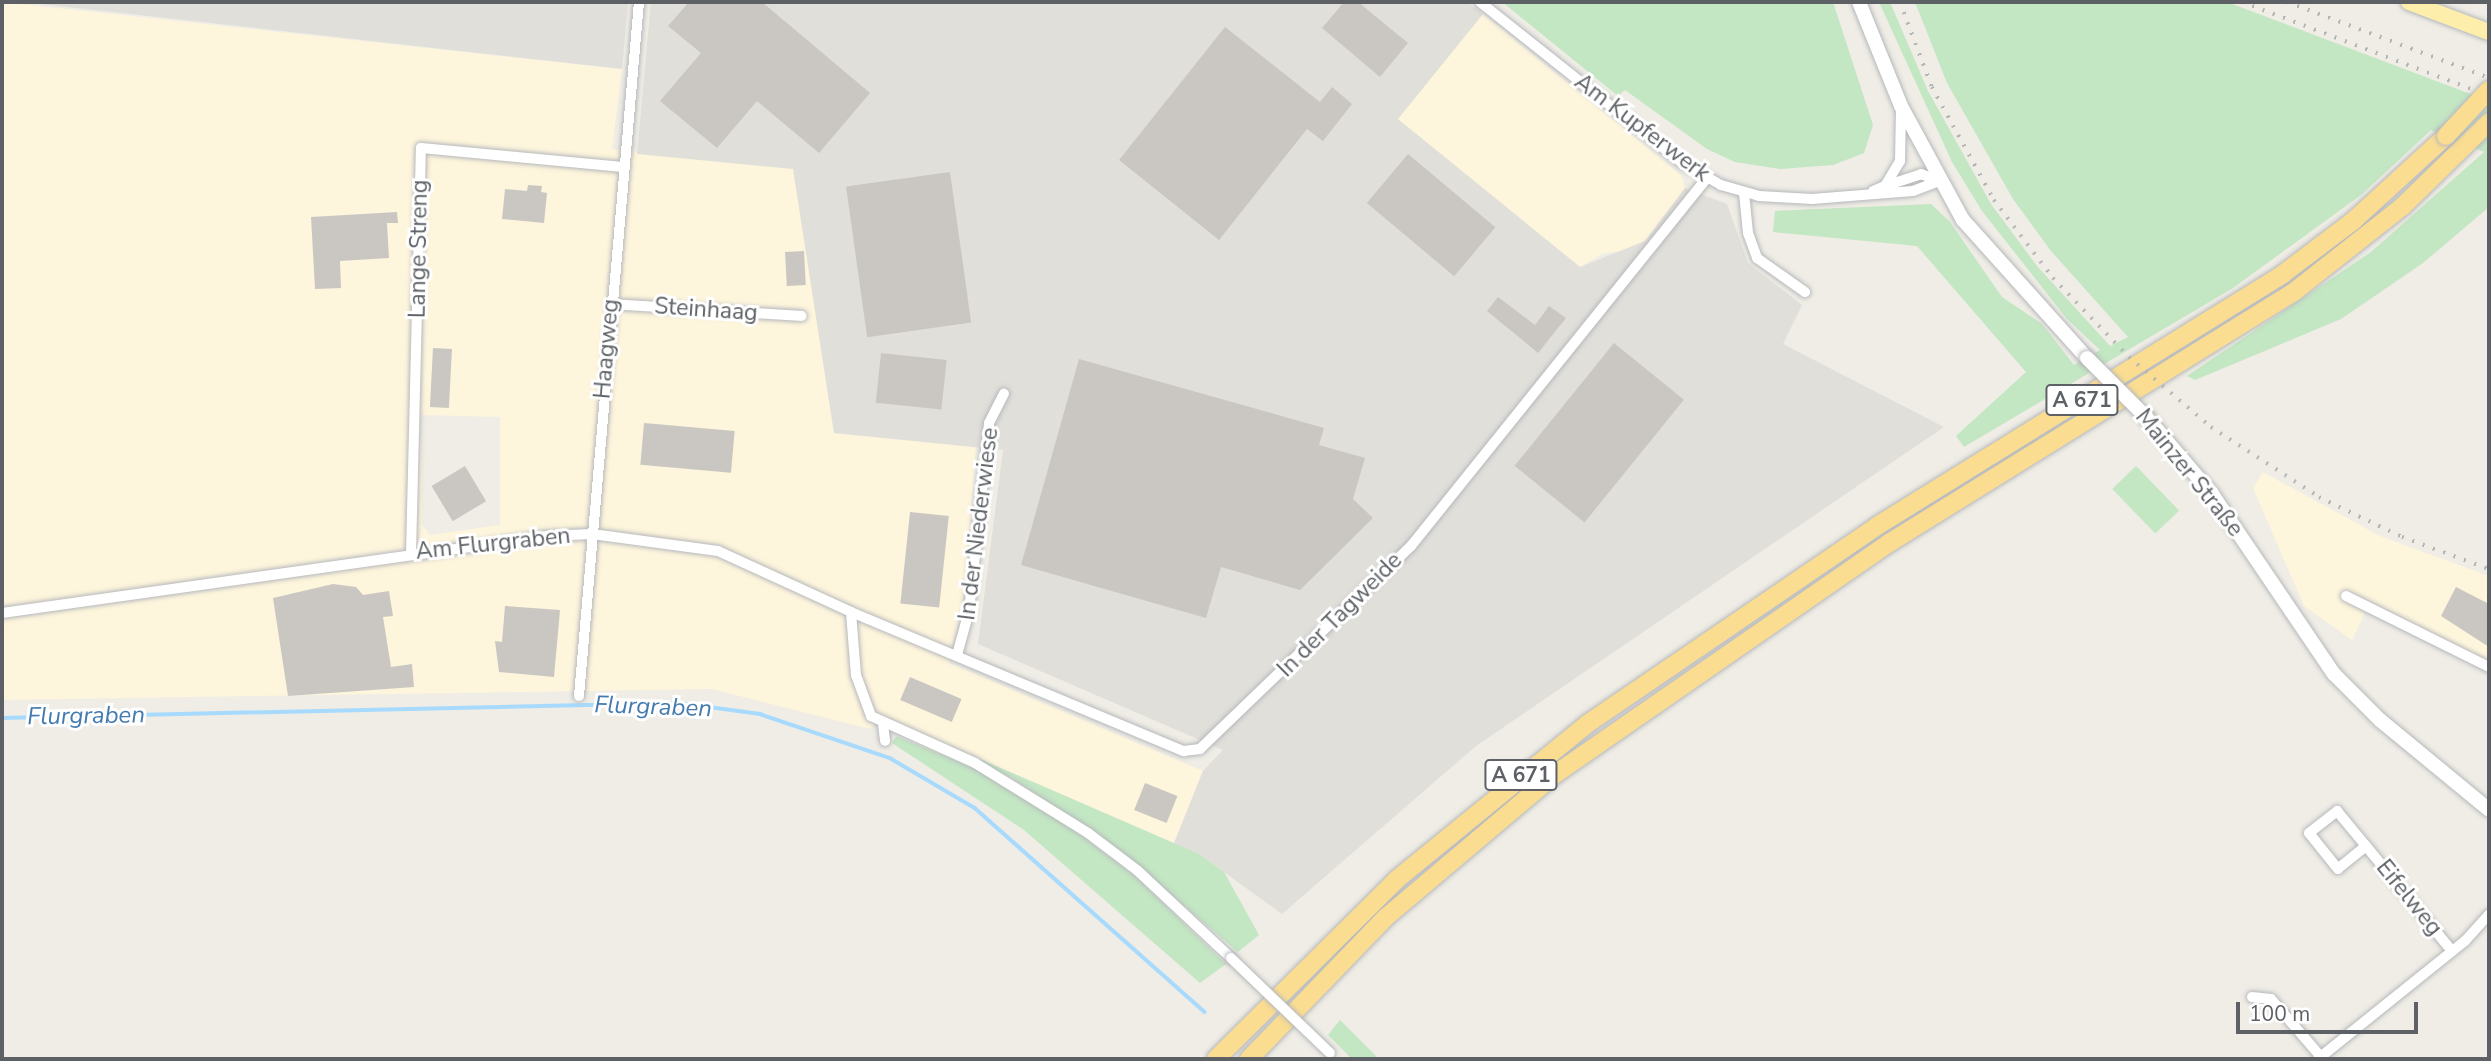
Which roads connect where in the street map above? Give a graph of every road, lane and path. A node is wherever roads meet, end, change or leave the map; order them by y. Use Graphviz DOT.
graph roads {
  1 [pos="639,2"];
  2 [pos="1480,2"];
  3 [pos="1859,2"];
  4 [pos="2409,2"];
  5 [pos="2489,32"];
  6 [pos="2489,90"];
  7 [pos="1901,106"];
  8 [pos="2489,122"];
  9 [pos="623,167"];
  10 [pos="1707,178"];
  11 [pos="1939,181"];
  12 [pos="1885,186"];
  13 [pos="1744,193"];
  14 [pos="1869,193"];
  15 [pos="1805,292"];
  16 [pos="611,304"];
  17 [pos="802,316"];
  18 [pos="1004,394"];
  19 [pos="592,534"];
  20 [pos="411,553"];
  21 [pos="2346,596"];
  22 [pos="851,612"];
  23 [pos="2,613"];
  24 [pos="957,655"];
  25 [pos="2489,667"];
  26 [pos="579,696"];
  27 [pos="883,724"];
  28 [pos="885,741"];
  29 [pos="2489,810"];
  30 [pos="2366,846"];
  31 [pos="2489,914"];
  32 [pos="2452,951"];
  33 [pos="2252,997"];
  34 [pos="1333,1056"];
  35 [pos="2319,1058"];
  36 [pos="1216,1059"];
  37 [pos="1250,1059"];
  1 -- 9 [label="street, Haagweg"];
  2 -- 10 [label="street, Am Kupferwerk"];
  3 -- 7 [label="main road, Mainzer Straße"];
  4 -- 5 [label="main road"];
  6 -- 36 [label="highway, A 671, bridge"];
  7 -- 11 [label="main road, Mainzer Straße"];
  7 -- 12 [label="street"];
  8 -- 37 [label="highway, A 671"];
  9 -- 16 [label="street, Haagweg"];
  9 -- 20 [label="street, Lange Streng"];
  10 -- 13 [label="street, Am Kupferwerk"];
  10 -- 24 [label="street, In der Tagweide"];
  11 -- 12 [label="street, Am Kupferwerk"];
  11 -- 14 [label="street, Am Kupferwerk"];
  11 -- 29 [label="main road, Mainzer Straße, bridge"];
  12 -- 14 [label="street, Am Kupferwerk"];
  13 -- 14 [label="street, Am Kupferwerk"];
  13 -- 15 [label="street"];
  16 -- 17 [label="street, Steinhaag"];
  16 -- 19 [label="street, Haagweg"];
  18 -- 24 [label="street, In der Niederwiese"];
  19 -- 20 [label="street, Am Flurgraben"];
  19 -- 22 [label="street, Am Flurgraben"];
  19 -- 26 [label="street, Haagweg"];
  20 -- 23 [label="street, Am Flurgraben"];
  21 -- 25 [label="street"];
  22 -- 24 [label="street, In der Tagweide"];
  22 -- 27 [label="street"];
  27 -- 28 [label="street"];
  27 -- 34 [label="street, bridge"];
  30 -- 30 [label="street, Eifelweg"];
  30 -- 32 [label="street, Eifelweg"];
  31 -- 32 [label="street"];
  32 -- 35 [label="street"];
  33 -- 35 [label="street"];
}
